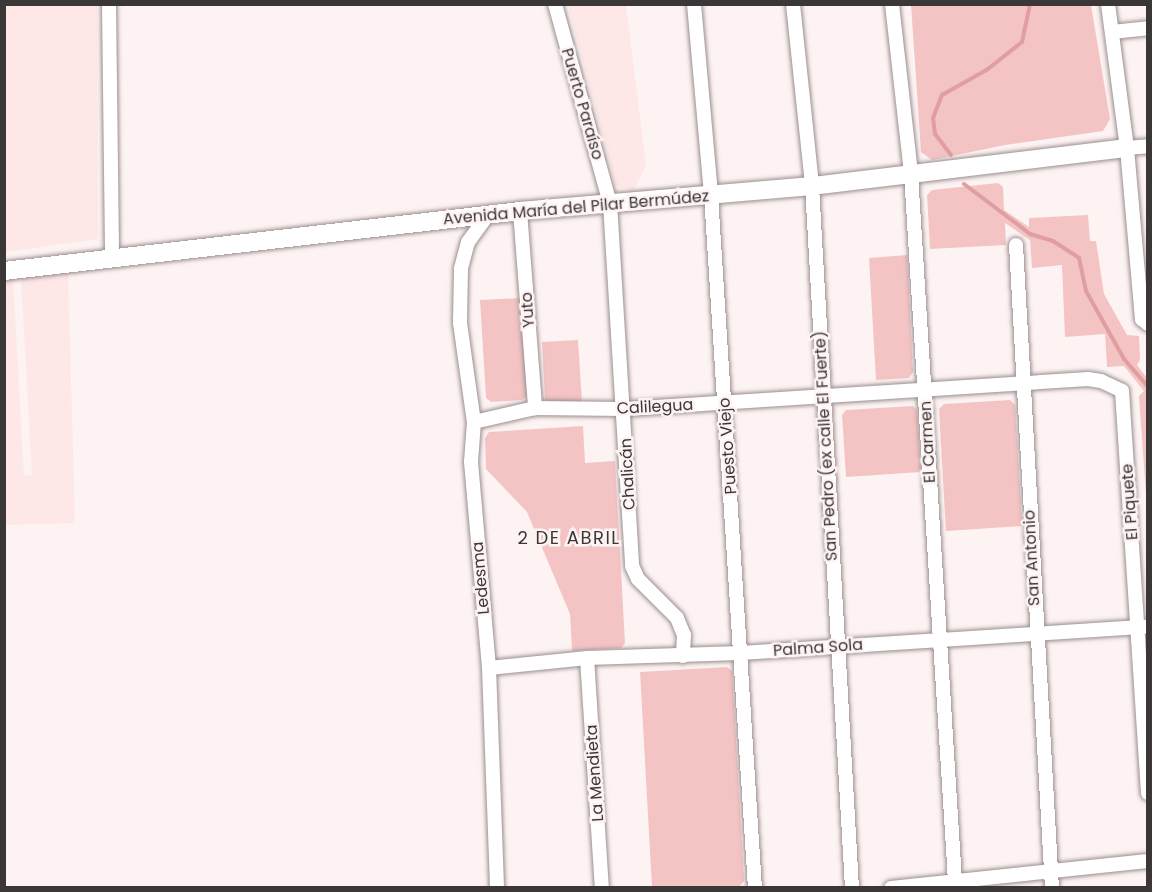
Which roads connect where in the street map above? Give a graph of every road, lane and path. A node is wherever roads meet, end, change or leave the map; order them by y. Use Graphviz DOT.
graph roads {
  1 [pos="109,4"];
  2 [pos="555,4"];
  3 [pos="694,4"];
  4 [pos="793,4"];
  5 [pos="892,4"];
  6 [pos="1108,4"];
  7 [pos="1148,28"];
  8 [pos="1112,32"];
  9 [pos="1148,146"];
  10 [pos="1127,148"];
  11 [pos="911,174"];
  12 [pos="812,186"];
  13 [pos="711,195"];
  14 [pos="610,202"];
  15 [pos="520,212"];
  16 [pos="487,216"];
  17 [pos="1016,245"];
  18 [pos="112,258"];
  19 [pos="4,271"];
  20 [pos="1148,324"];
  21 [pos="1023,383"];
  22 [pos="1122,391"];
  23 [pos="926,392"];
  24 [pos="824,398"];
  25 [pos="725,403"];
  26 [pos="535,408"];
  27 [pos="626,409"];
  28 [pos="474,422"];
  29 [pos="1143,627"];
  30 [pos="1035,635"];
  31 [pos="939,640"];
  32 [pos="837,647"];
  33 [pos="740,653"];
  34 [pos="683,656"];
  35 [pos="587,658"];
  36 [pos="489,668"];
  37 [pos="1148,793"];
  38 [pos="1148,861"];
  39 [pos="1050,872"];
  40 [pos="949,884"];
  41 [pos="497,888"];
  42 [pos="603,888"];
  43 [pos="754,888"];
  44 [pos="852,888"];
  45 [pos="891,888"];
  46 [pos="1052,888"];
  1 -- 18 [label="street"];
  2 -- 14 [label="street, Puerto Paraíso"];
  3 -- 13 [label="street, Puesto Viejo"];
  4 -- 12 [label="street, San Pedro (ex calle El Fuerte)"];
  5 -- 11 [label="street, El Carmen"];
  6 -- 8 [label="street"];
  7 -- 8 [label="street"];
  8 -- 10 [label="street"];
  9 -- 10 [label="street, Avenida María del Pilar Bermúdez"];
  10 -- 11 [label="street, Avenida María del Pilar Bermúdez"];
  10 -- 20 [label="street"];
  11 -- 12 [label="street, Avenida María del Pilar Bermúdez"];
  11 -- 23 [label="street, El Carmen"];
  12 -- 13 [label="street, Avenida María del Pilar Bermúdez"];
  12 -- 24 [label="street, San Pedro (ex calle El Fuerte)"];
  13 -- 14 [label="street, Avenida María del Pilar Bermúdez"];
  13 -- 25 [label="street, Puesto Viejo"];
  14 -- 15 [label="street, Avenida María del Pilar Bermúdez"];
  14 -- 27 [label="street, Chalicán"];
  15 -- 16 [label="street, Avenida María del Pilar Bermúdez"];
  15 -- 26 [label="street, Yuto"];
  16 -- 18 [label="street, Avenida María del Pilar Bermúdez"];
  16 -- 28 [label="street, Ledesma"];
  17 -- 21 [label="street, San Antonio"];
  18 -- 19 [label="street, Avenida María del Pilar Bermúdez"];
  21 -- 22 [label="street, Calilegua"];
  21 -- 23 [label="street, Calilegua"];
  21 -- 30 [label="street, San Antonio"];
  22 -- 29 [label="street, El Piquete"];
  23 -- 24 [label="street, Calilegua"];
  23 -- 31 [label="street, El Carmen"];
  24 -- 25 [label="street, Calilegua"];
  24 -- 32 [label="street, San Pedro (ex calle El Fuerte)"];
  25 -- 27 [label="street, Calilegua"];
  25 -- 33 [label="street, Puesto Viejo"];
  26 -- 27 [label="street, Calilegua"];
  26 -- 28 [label="street, Calilegua"];
  27 -- 34 [label="street, Chalicán"];
  28 -- 36 [label="street, Ledesma"];
  29 -- 30 [label="street, Palma Sola"];
  29 -- 37 [label="street, El Piquete"];
  30 -- 31 [label="street, Palma Sola"];
  30 -- 39 [label="street, San Antonio"];
  31 -- 32 [label="street, Palma Sola"];
  31 -- 40 [label="street, El Carmen"];
  32 -- 33 [label="street, Palma Sola"];
  32 -- 44 [label="street, San Pedro (ex calle El Fuerte)"];
  33 -- 34 [label="street, Palma Sola"];
  33 -- 43 [label="street, Puesto Viejo"];
  34 -- 35 [label="street, Palma Sola"];
  35 -- 36 [label="street, Palma Sola"];
  35 -- 42 [label="street, La Mendieta"];
  36 -- 41 [label="street, Ledesma"];
  38 -- 39 [label="street"];
  39 -- 40 [label="street"];
  39 -- 46 [label="street, San Antonio"];
  40 -- 45 [label="street"];
}
